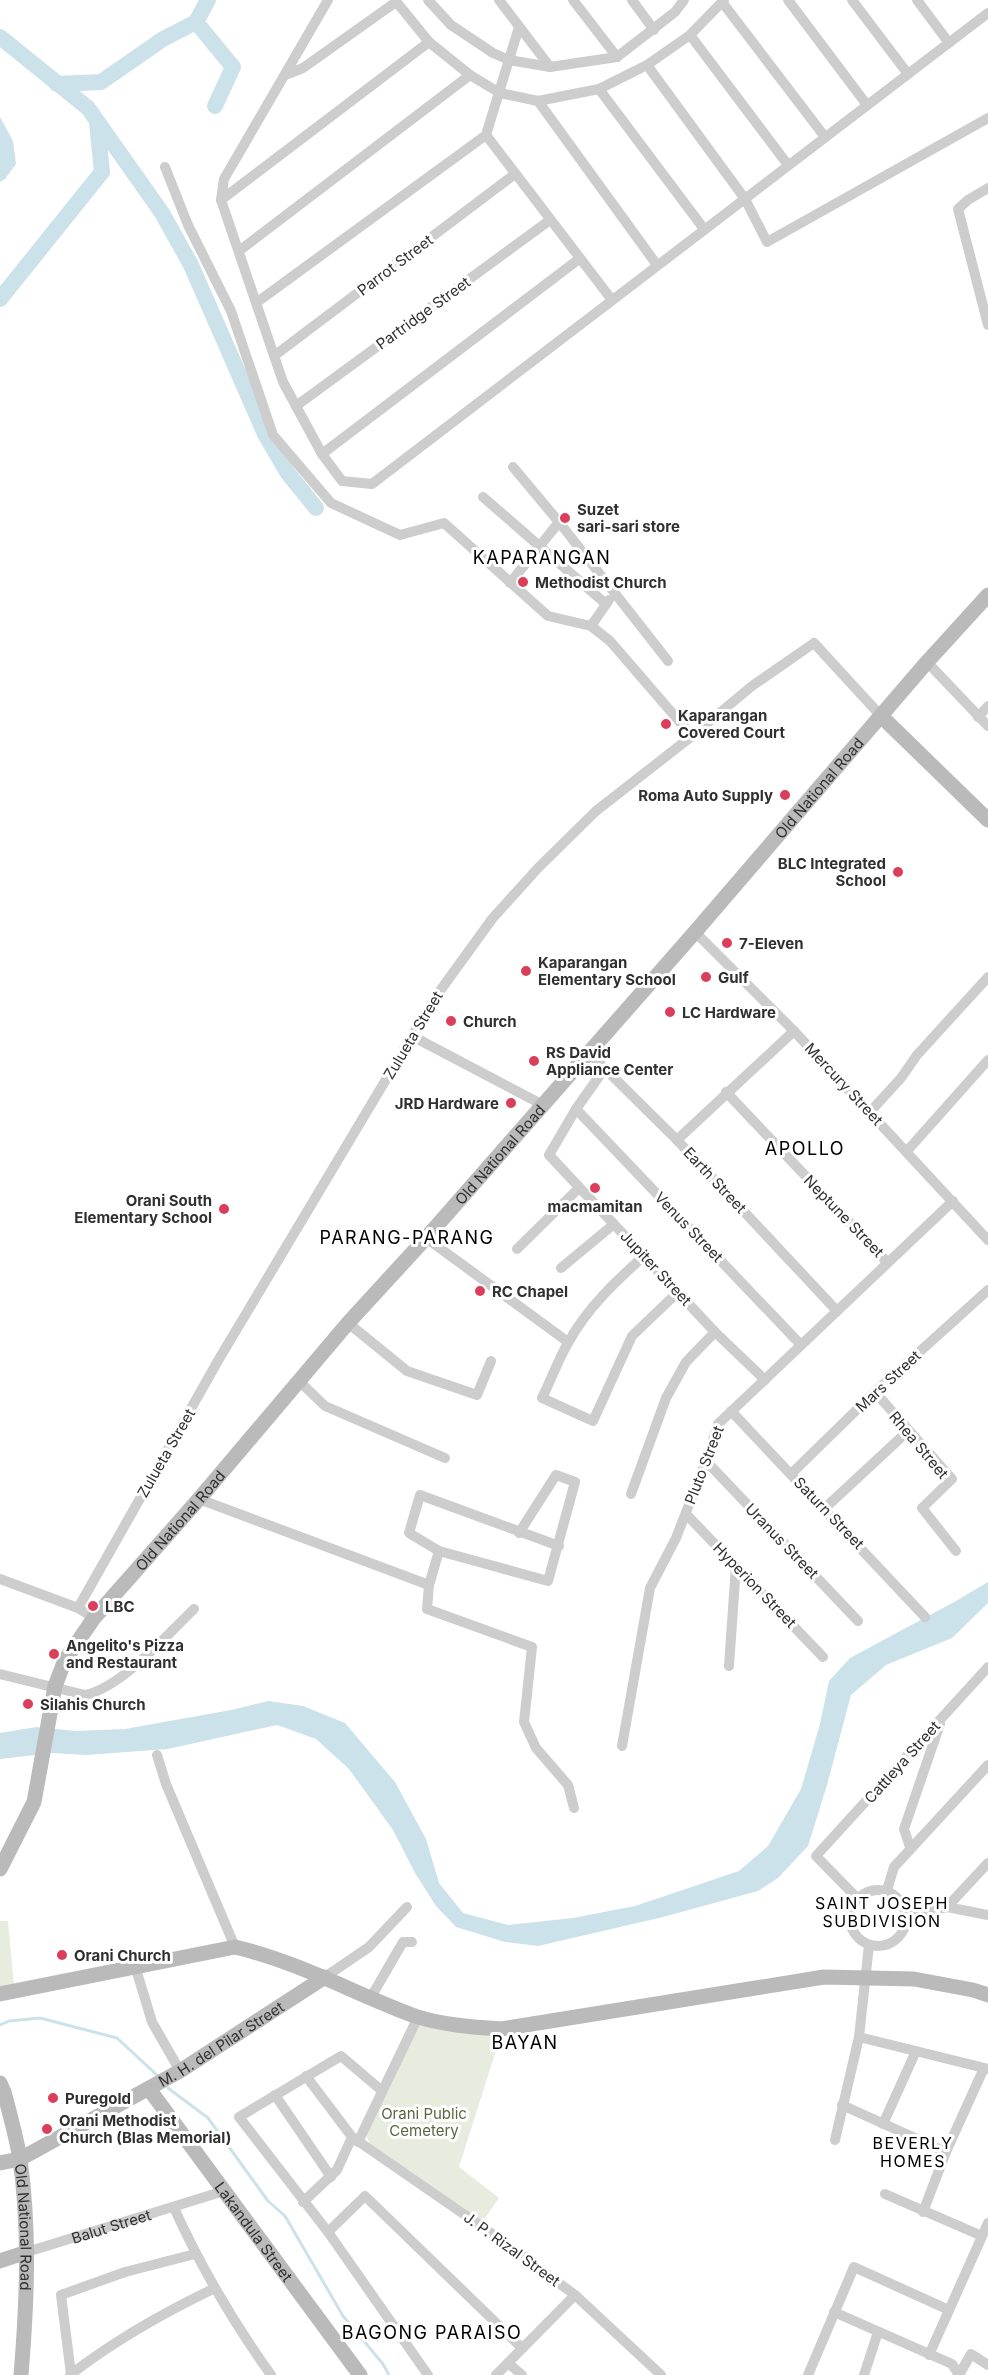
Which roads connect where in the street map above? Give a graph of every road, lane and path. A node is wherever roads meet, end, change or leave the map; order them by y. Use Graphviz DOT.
graph roads {
  1 [pos="328,0"];
  2 [pos="428,0"];
  3 [pos="499,0"];
  4 [pos="573,0"];
  5 [pos="632,0"];
  6 [pos="684,0"];
  7 [pos="788,0"];
  8 [pos="852,0"];
  9 [pos="917,0"];
  10 [pos="396,1"];
  11 [pos="723,1"];
  12 [pos="988,14"];
  13 [pos="519,27"];
  14 [pos="654,30"];
  15 [pos="690,35"];
  16 [pos="429,42"];
  17 [pos="949,43"];
  18 [pos="616,57"];
  19 [pos="509,60"];
  20 [pos="647,65"];
  21 [pos="550,67"];
  22 [pos="908,74"];
  23 [pos="285,75"];
  24 [pos="470,75"];
  25 [pos="599,89"];
  26 [pos="500,93"];
  27 [pos="538,101"];
  28 [pos="867,105"];
  29 [pos="988,118"];
  30 [pos="486,135"];
  31 [pos="825,137"];
  32 [pos="788,165"];
  33 [pos="165,167"];
  34 [pos="515,174"];
  35 [pos="988,188"];
  36 [pos="745,199"];
  37 [pos="222,201"];
  38 [pos="550,219"];
  39 [pos="704,229"];
  40 [pos="239,251"];
  41 [pos="579,259"];
  42 [pos="657,266"];
  43 [pos="612,300"];
  44 [pos="256,303"];
  45 [pos="988,325"];
  46 [pos="274,356"];
  47 [pos="296,406"];
  48 [pos="322,454"];
  49 [pos="513,467"];
  50 [pos="483,497"];
  51 [pos="559,522"];
  52 [pos="540,545"];
  53 [pos="510,583"];
  54 [pos="614,592"];
  55 [pos="988,595"];
  56 [pos="606,604"];
  57 [pos="591,626"];
  58 [pos="668,661"];
  59 [pos="927,662"];
  60 [pos="988,706"];
  61 [pos="881,716"];
  62 [pos="978,717"];
  63 [pos="988,726"];
  64 [pos="692,736"];
  65 [pos="988,819"];
  66 [pos="696,932"];
  67 [pos="988,977"];
  68 [pos="794,1031"];
  69 [pos="412,1036"];
  70 [pos="589,1053"];
  71 [pos="988,1060"];
  72 [pos="605,1068"];
  73 [pos="726,1092"];
  74 [pos="543,1105"];
  75 [pos="576,1109"];
  76 [pos="870,1112"];
  77 [pos="677,1140"];
  78 [pos="907,1151"];
  79 [pos="579,1188"];
  80 [pos="953,1201"];
  81 [pos="614,1224"];
  82 [pos="426,1238"];
  83 [pos="988,1240"];
  84 [pos="517,1249"];
  85 [pos="645,1255"];
  86 [pos="887,1262"];
  87 [pos="561,1268"];
  88 [pos="988,1290"];
  89 [pos="678,1292"];
  90 [pos="837,1311"];
  91 [pos="348,1323"];
  92 [pos="715,1332"];
  93 [pos="568,1342"];
  94 [pos="801,1345"];
  95 [pos="491,1361"];
  96 [pos="765,1380"];
  97 [pos="299,1381"];
  98 [pos="875,1392"];
  99 [pos="731,1411"];
  100 [pos="908,1431"];
  101 [pos="445,1458"];
  102 [pos="706,1461"];
  103 [pos="791,1474"];
  104 [pos="630,1494"];
  105 [pos="199,1499"];
  106 [pos="825,1508"];
  107 [pos="686,1514"];
  108 [pos="519,1533"];
  109 [pos="559,1546"];
  110 [pos="439,1551"];
  111 [pos="956,1551"];
  112 [pos="736,1566"];
  113 [pos="0,1579"];
  114 [pos="429,1585"];
  115 [pos="78,1608"];
  116 [pos="194,1609"];
  117 [pos="925,1617"];
  118 [pos="94,1618"];
  119 [pos="858,1621"];
  120 [pos="823,1657"];
  121 [pos="729,1666"];
  122 [pos="988,1667"];
  123 [pos="0,1674"];
  124 [pos="55,1686"];
  125 [pos="942,1718"];
  126 [pos="622,1746"];
  127 [pos="157,1755"];
  128 [pos="988,1765"];
  129 [pos="574,1808"];
  130 [pos="910,1847"];
  131 [pos="988,1863"];
  132 [pos="0,1869"];
  133 [pos="887,1890"];
  134 [pos="857,1898"];
  135 [pos="407,1907"];
  136 [pos="947,1907"];
  137 [pos="988,1915"];
  138 [pos="907,1916"];
  139 [pos="412,1942"];
  140 [pos="869,1944"];
  141 [pos="236,1947"];
  142 [pos="136,1969"];
  143 [pos="325,1977"];
  144 [pos="867,1978"];
  145 [pos="0,1994"];
  146 [pos="988,1995"];
  147 [pos="371,1997"];
  148 [pos="417,2017"];
  149 [pos="859,2037"];
  150 [pos="916,2051"];
  151 [pos="986,2069"];
  152 [pos="180,2071"];
  153 [pos="306,2076"];
  154 [pos="0,2083"];
  155 [pos="149,2089"];
  156 [pos="381,2090"];
  157 [pos="275,2095"];
  158 [pos="842,2105"];
  159 [pos="883,2124"];
  160 [pos="355,2139"];
  161 [pos="835,2140"];
  162 [pos="946,2152"];
  163 [pos="20,2159"];
  164 [pos="0,2163"];
  165 [pos="331,2177"];
  166 [pos="224,2191"];
  167 [pos="885,2194"];
  168 [pos="303,2202"];
  169 [pos="174,2208"];
  170 [pos="923,2212"];
  171 [pos="988,2223"];
  172 [pos="328,2232"];
  173 [pos="982,2236"];
  174 [pos="27,2252"];
  175 [pos="195,2254"];
  176 [pos="0,2261"];
  177 [pos="215,2288"];
  178 [pos="575,2295"];
  179 [pos="949,2310"];
  180 [pos="834,2312"];
  181 [pos="878,2332"];
  182 [pos="522,2348"];
  183 [pos="929,2355"];
  184 [pos="508,2363"];
  185 [pos="988,2365"];
  186 [pos="868,2373"];
  187 [pos="21,2375"];
  188 [pos="70,2375"];
  189 [pos="271,2375"];
  190 [pos="360,2375"];
  191 [pos="428,2375"];
  192 [pos="496,2375"];
  193 [pos="522,2375"];
  194 [pos="661,2375"];
  195 [pos="808,2375"];
  196 [pos="959,2375"];
  1 -- 23 [label="street"];
  2 -- 19 [label="street"];
  3 -- 13 [label="street"];
  4 -- 18 [label="street"];
  5 -- 14 [label="street"];
  6 -- 14 [label="street"];
  7 -- 28 [label="street"];
  8 -- 22 [label="street"];
  9 -- 17 [label="street"];
  10 -- 16 [label="street"];
  10 -- 23 [label="street"];
  11 -- 15 [label="street"];
  11 -- 31 [label="street"];
  12 -- 17 [label="street"];
  13 -- 19 [label="street"];
  13 -- 21 [label="street"];
  14 -- 18 [label="street"];
  15 -- 20 [label="street"];
  15 -- 32 [label="street"];
  16 -- 24 [label="street"];
  16 -- 37 [label="street"];
  17 -- 22 [label="street"];
  18 -- 21 [label="street"];
  19 -- 21 [label="street"];
  19 -- 26 [label="street"];
  20 -- 25 [label="street"];
  20 -- 36 [label="street"];
  22 -- 28 [label="street"];
  23 -- 37 [label="street"];
  24 -- 26 [label="street"];
  24 -- 40 [label="street"];
  25 -- 27 [label="street"];
  25 -- 39 [label="street"];
  26 -- 27 [label="street"];
  26 -- 30 [label="street"];
  27 -- 42 [label="street"];
  28 -- 31 [label="street"];
  29 -- 36 [label="street"];
  30 -- 34 [label="street"];
  30 -- 44 [label="street"];
  31 -- 32 [label="street"];
  32 -- 36 [label="street"];
  33 -- 53 [label="street"];
  34 -- 38 [label="street"];
  34 -- 46 [label="street, Parrot Street"];
  35 -- 45 [label="street"];
  36 -- 39 [label="street"];
  37 -- 40 [label="street"];
  38 -- 41 [label="street"];
  38 -- 47 [label="street, Partridge Street"];
  39 -- 42 [label="street"];
  40 -- 44 [label="street"];
  41 -- 43 [label="street"];
  41 -- 48 [label="street"];
  42 -- 43 [label="street"];
  43 -- 48 [label="street"];
  44 -- 46 [label="street"];
  46 -- 47 [label="street"];
  47 -- 48 [label="street"];
  49 -- 51 [label="street"];
  50 -- 52 [label="street"];
  51 -- 52 [label="street"];
  51 -- 54 [label="street"];
  52 -- 53 [label="street"];
  52 -- 56 [label="street"];
  53 -- 57 [label="street"];
  54 -- 56 [label="street"];
  54 -- 58 [label="street"];
  55 -- 59 [label="main road, Old National Road"];
  56 -- 57 [label="street"];
  57 -- 64 [label="street"];
  59 -- 61 [label="main road, Old National Road"];
  59 -- 62 [label="street"];
  60 -- 62 [label="street"];
  61 -- 64 [label="street, Zulueta Street"];
  61 -- 65 [label="main road"];
  61 -- 66 [label="main road, Old National Road"];
  62 -- 63 [label="street"];
  64 -- 69 [label="street, Zulueta Street"];
  66 -- 68 [label="street, Mercury Street"];
  66 -- 70 [label="main road, Old National Road"];
  67 -- 76 [label="street"];
  68 -- 73 [label="street"];
  68 -- 76 [label="street, Mercury Street"];
  69 -- 74 [label="street"];
  69 -- 115 [label="street, Zulueta Street"];
  70 -- 72 [label="street, Earth Street"];
  70 -- 74 [label="main road, Old National Road"];
  71 -- 78 [label="street"];
  72 -- 75 [label="street"];
  72 -- 77 [label="street, Earth Street"];
  73 -- 77 [label="street"];
  73 -- 86 [label="street, Neptune Street"];
  74 -- 82 [label="main road, Old National Road"];
  75 -- 79 [label="street, Jupiter Street"];
  75 -- 94 [label="street, Venus Street"];
  76 -- 78 [label="street, Mercury Street"];
  77 -- 90 [label="street, Earth Street"];
  78 -- 80 [label="street, Mercury Street"];
  79 -- 81 [label="street, Jupiter Street"];
  79 -- 84 [label="street"];
  80 -- 83 [label="street, Mercury Street"];
  80 -- 86 [label="street, Pluto Street"];
  81 -- 85 [label="street, Jupiter Street"];
  81 -- 87 [label="street"];
  82 -- 91 [label="main road, Old National Road"];
  82 -- 93 [label="street"];
  85 -- 89 [label="street, Jupiter Street"];
  85 -- 93 [label="street"];
  86 -- 90 [label="street, Pluto Street"];
  88 -- 98 [label="street, Mars Street"];
  89 -- 92 [label="street, Jupiter Street"];
  89 -- 93 [label="street"];
  90 -- 94 [label="street, Pluto Street"];
  91 -- 95 [label="street"];
  91 -- 97 [label="main road, Old National Road"];
  92 -- 96 [label="street, Jupiter Street"];
  92 -- 104 [label="street"];
  94 -- 96 [label="street, Pluto Street"];
  96 -- 99 [label="street, Pluto Street"];
  97 -- 101 [label="street"];
  97 -- 105 [label="main road, Old National Road"];
  98 -- 100 [label="street, Rhea Street"];
  98 -- 103 [label="street, Mars Street"];
  99 -- 102 [label="street, Pluto Street"];
  99 -- 103 [label="street, Saturn Street"];
  100 -- 106 [label="street"];
  100 -- 111 [label="street, Rhea Street"];
  102 -- 107 [label="street, Pluto Street"];
  102 -- 119 [label="street, Uranus Street"];
  103 -- 106 [label="street, Saturn Street"];
  105 -- 114 [label="street"];
  105 -- 118 [label="main road, Old National Road"];
  106 -- 117 [label="street, Saturn Street"];
  107 -- 112 [label="street, Hyperion Street"];
  107 -- 126 [label="street, Pluto Street"];
  108 -- 109 [label="street"];
  108 -- 109 [label="street"];
  108 -- 110 [label="street"];
  109 -- 110 [label="street"];
  110 -- 114 [label="street"];
  112 -- 120 [label="street, Hyperion Street"];
  112 -- 121 [label="street"];
  113 -- 115 [label="street"];
  114 -- 129 [label="street"];
  115 -- 118 [label="street"];
  116 -- 124 [label="street"];
  118 -- 124 [label="main road, Old National Road"];
  122 -- 125 [label="street, Cattleya Street"];
  123 -- 124 [label="street"];
  124 -- 132 [label="main road, Old National Road"];
  125 -- 130 [label="street"];
  125 -- 134 [label="street, Cattleya Street"];
  127 -- 141 [label="street"];
  128 -- 130 [label="street"];
  130 -- 133 [label="street"];
  131 -- 136 [label="street"];
  133 -- 134 [label="street"];
  133 -- 138 [label="street"];
  134 -- 140 [label="street"];
  135 -- 143 [label="street, M. H. del Pilar Street"];
  136 -- 137 [label="street"];
  136 -- 138 [label="street"];
  138 -- 140 [label="street"];
  139 -- 147 [label="street"];
  140 -- 144 [label="street"];
  141 -- 142 [label="main road"];
  141 -- 143 [label="main road"];
  142 -- 145 [label="main road"];
  142 -- 152 [label="street"];
  143 -- 147 [label="main road"];
  143 -- 152 [label="main road, M. H. del Pilar Street"];
  144 -- 146 [label="main road"];
  144 -- 148 [label="main road"];
  144 -- 149 [label="street"];
  147 -- 148 [label="main road"];
  148 -- 156 [label="street"];
  149 -- 150 [label="street"];
  149 -- 158 [label="street"];
  150 -- 151 [label="street"];
  150 -- 159 [label="street"];
  151 -- 162 [label="street"];
  152 -- 155 [label="main road, M. H. del Pilar Street"];
  153 -- 156 [label="street"];
  153 -- 157 [label="street"];
  153 -- 160 [label="street, J. P. Rizal Street"];
  154 -- 163 [label="main road, Old National Road"];
  155 -- 163 [label="main road, M. H. del Pilar Street"];
  155 -- 166 [label="main road, Lakandula Street"];
  156 -- 160 [label="street"];
  157 -- 165 [label="street"];
  157 -- 168 [label="street"];
  158 -- 159 [label="street"];
  158 -- 161 [label="street"];
  159 -- 162 [label="street"];
  160 -- 165 [label="street"];
  160 -- 178 [label="street, J. P. Rizal Street"];
  162 -- 170 [label="street"];
  163 -- 164 [label="main road, M. H. del Pilar Street"];
  163 -- 174 [label="main road, Old National Road"];
  165 -- 168 [label="street"];
  166 -- 169 [label="street, Balut Street"];
  166 -- 190 [label="main road, Lakandula Street"];
  167 -- 170 [label="street"];
  168 -- 172 [label="street"];
  169 -- 174 [label="street, Balut Street"];
  169 -- 175 [label="street"];
  170 -- 173 [label="street"];
  171 -- 173 [label="street"];
  172 -- 182 [label="street"];
  172 -- 191 [label="street"];
  173 -- 179 [label="street"];
  174 -- 176 [label="main road, Balut Street"];
  174 -- 187 [label="main road, Old National Road"];
  175 -- 177 [label="street"];
  175 -- 188 [label="street"];
  177 -- 188 [label="street"];
  177 -- 189 [label="street"];
  178 -- 182 [label="street"];
  178 -- 194 [label="street, J. P. Rizal Street"];
  179 -- 180 [label="street"];
  179 -- 183 [label="street"];
  180 -- 181 [label="street"];
  180 -- 195 [label="street"];
  181 -- 183 [label="street"];
  181 -- 186 [label="street"];
  182 -- 184 [label="street"];
  183 -- 196 [label="street"];
  184 -- 192 [label="street"];
  184 -- 193 [label="street"];
  185 -- 196 [label="street"];
}
